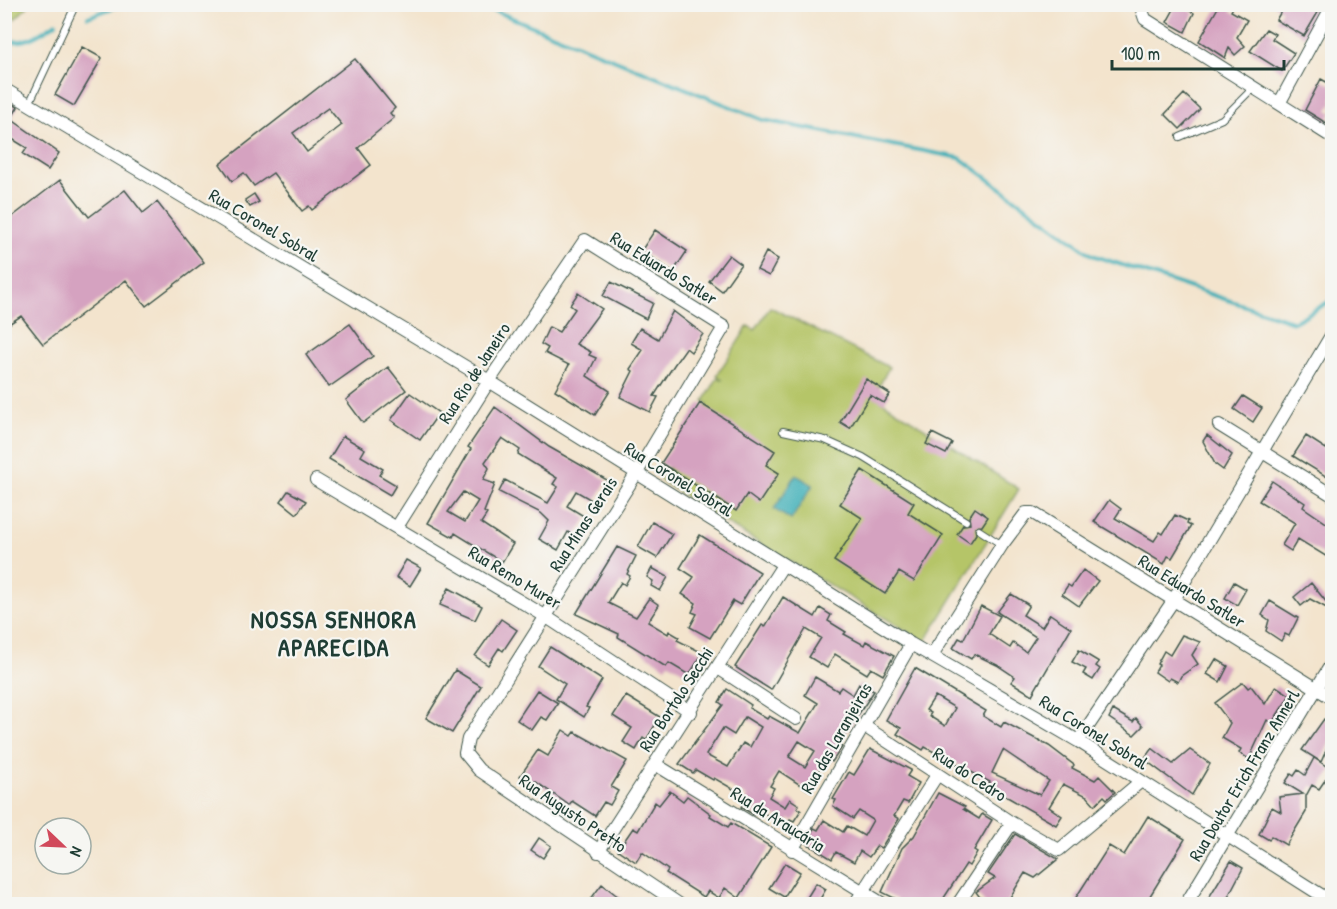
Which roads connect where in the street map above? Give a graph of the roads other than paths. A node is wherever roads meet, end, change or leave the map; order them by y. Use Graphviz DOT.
graph roads {
  1 [pos="75,4"];
  2 [pos="1140,4"];
  3 [pos="1332,6"];
  4 [pos="1254,87"];
  5 [pos="4,89"];
  6 [pos="1280,102"];
  7 [pos="29,104"];
  8 [pos="1180,137"];
  9 [pos="1332,137"];
  10 [pos="585,240"];
  11 [pos="724,327"];
  12 [pos="1332,334"];
  13 [pos="489,381"];
  14 [pos="1219,425"];
  15 [pos="783,431"];
  16 [pos="1264,451"];
  17 [pos="636,474"];
  18 [pos="316,480"];
  19 [pos="1332,495"];
  20 [pos="966,520"];
  21 [pos="397,527"];
  22 [pos="979,530"];
  23 [pos="1002,545"];
  24 [pos="783,566"];
  25 [pos="1173,601"];
  26 [pos="545,616"];
  27 [pos="911,644"];
  28 [pos="932,655"];
  29 [pos="1332,663"];
  30 [pos="718,668"];
  31 [pos="1316,688"];
  32 [pos="1332,698"];
  33 [pos="691,712"];
  34 [pos="796,719"];
  35 [pos="864,726"];
  36 [pos="468,739"];
  37 [pos="1078,741"];
  38 [pos="656,764"];
  39 [pos="937,775"];
  40 [pos="1140,782"];
  41 [pos="1012,823"];
  42 [pos="1228,837"];
  43 [pos="792,850"];
  44 [pos="598,852"];
  45 [pos="863,891"];
  46 [pos="1332,902"];
  47 [pos="679,904"];
  48 [pos="855,904"];
  49 [pos="883,904"];
  50 [pos="958,904"];
  51 [pos="1186,904"];
  1 -- 7 [label="lane"];
  2 -- 4 [label="street"];
  3 -- 6 [label="street"];
  4 -- 6 [label="street"];
  4 -- 8 [label="lane"];
  5 -- 7 [label="street, Rua Coronel Sobral"];
  6 -- 9 [label="street"];
  7 -- 13 [label="street, Rua Coronel Sobral"];
  10 -- 11 [label="street, Rua Eduardo Satler"];
  10 -- 13 [label="street, Rua Rio de Janeiro"];
  11 -- 17 [label="street, Rua Minas Gerais"];
  12 -- 16 [label="street"];
  13 -- 17 [label="street, Rua Coronel Sobral"];
  13 -- 21 [label="street, Rua Rio de Janeiro"];
  14 -- 16 [label="street"];
  15 -- 20 [label="lane"];
  16 -- 19 [label="street"];
  16 -- 25 [label="street"];
  17 -- 24 [label="street, Rua Coronel Sobral"];
  17 -- 26 [label="street, Rua Minas Gerais"];
  18 -- 21 [label="street, Rua Remo Murer"];
  21 -- 26 [label="street, Rua Remo Murer"];
  22 -- 23 [label="lane"];
  23 -- 25 [label="street, Rua Eduardo Satler"];
  23 -- 28 [label="street"];
  24 -- 27 [label="street, Rua Coronel Sobral"];
  24 -- 30 [label="street, Rua Bortolo Secchi"];
  25 -- 31 [label="street, Rua Eduardo Satler"];
  25 -- 37 [label="street"];
  26 -- 33 [label="street, Rua Remo Murer"];
  26 -- 36 [label="street, Rua Minas Gerais"];
  27 -- 28 [label="street, Rua Coronel Sobral"];
  27 -- 35 [label="street, Rua das Laranjeiras"];
  28 -- 37 [label="street, Rua Coronel Sobral"];
  29 -- 31 [label="street, Rua Doutor Erich Franz Annerl"];
  30 -- 33 [label="street, Rua Bortolo Secchi"];
  30 -- 34 [label="street"];
  31 -- 32 [label="street, Rua Eduardo Satler"];
  31 -- 42 [label="street, Rua Doutor Erich Franz Annerl"];
  33 -- 38 [label="street, Rua Bortolo Secchi"];
  35 -- 39 [label="street, Rua do Cedro"];
  35 -- 43 [label="street, Rua das Laranjeiras"];
  36 -- 44 [label="street, Rua Augusto Pretto"];
  37 -- 40 [label="street, Rua Coronel Sobral"];
  38 -- 43 [label="street, Rua da Araucária"];
  38 -- 44 [label="street, Rua Bortolo Secchi"];
  39 -- 41 [label="street, Rua do Cedro"];
  39 -- 45 [label="street"];
  40 -- 41 [label="street, Rua do Cedro"];
  40 -- 42 [label="street, Rua Coronel Sobral"];
  41 -- 50 [label="street"];
  42 -- 46 [label="street, Rua Coronel Sobral"];
  42 -- 51 [label="street, Rua Doutor Erich Franz Annerl"];
  43 -- 45 [label="street, Rua da Araucária"];
  44 -- 47 [label="street, Rua Augusto Pretto"];
  45 -- 48 [label="street"];
  45 -- 49 [label="street, Rua da Araucária"];
}
